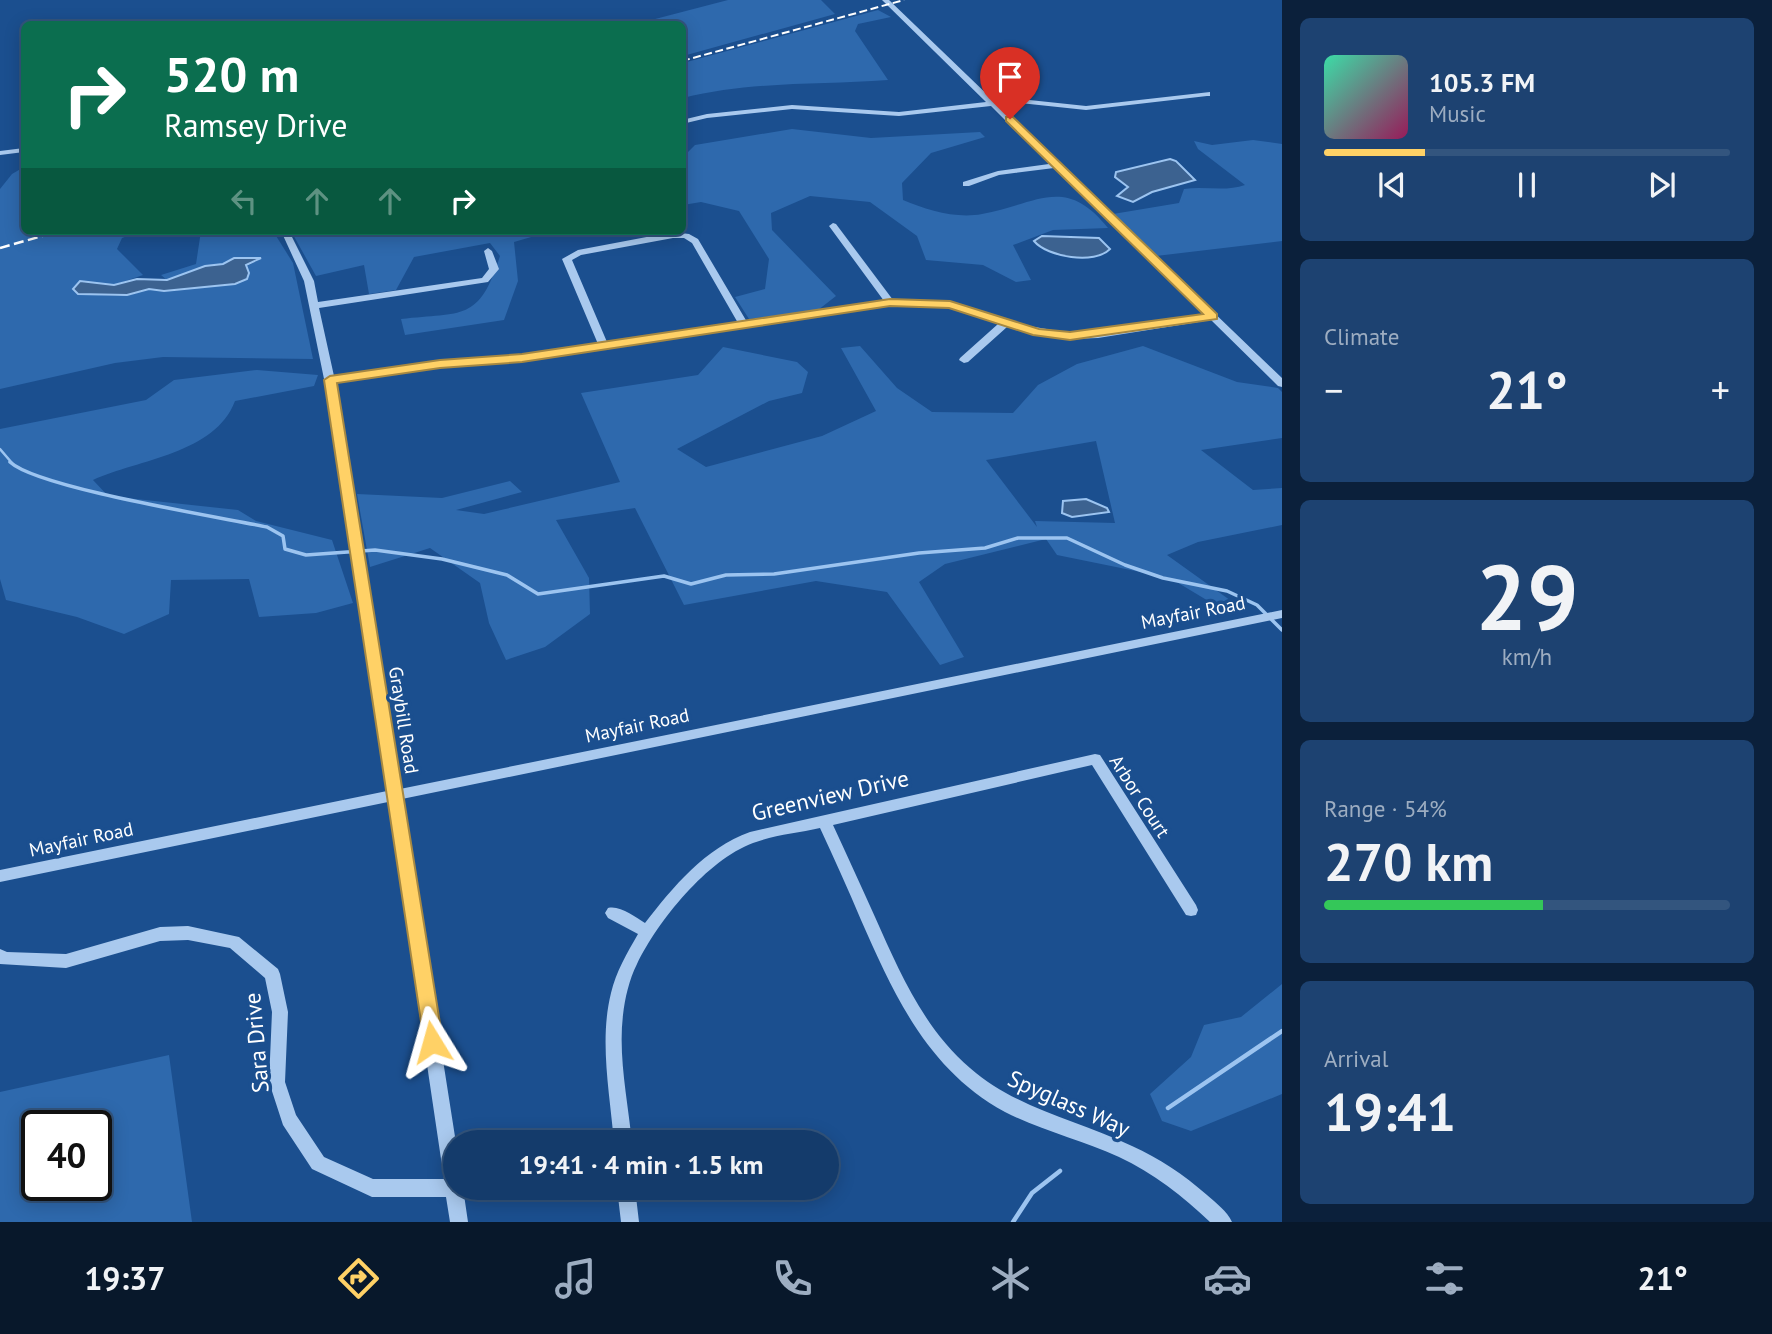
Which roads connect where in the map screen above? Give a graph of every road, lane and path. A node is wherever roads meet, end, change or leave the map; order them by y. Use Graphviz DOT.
graph roads {
  1 [pos="885,0"];
  2 [pos="1208,94"];
  3 [pos="992,102"];
  4 [pos="686,121"];
  5 [pos="21,150"];
  6 [pos="0,153"];
  7 [pos="1057,165"];
  8 [pos="966,184"];
  9 [pos="833,226"];
  10 [pos="287,235"];
  11 [pos="488,251"];
  12 [pos="890,303"];
  13 [pos="313,306"];
  14 [pos="1213,317"];
  15 [pos="1006,322"];
  16 [pos="744,325"];
  17 [pos="603,345"];
  18 [pos="964,360"];
  19 [pos="330,380"];
  20 [pos="1282,383"];
  21 [pos="1280,614"];
  22 [pos="1026,774"];
  23 [pos="396,795"];
  24 [pos="824,820"];
  25 [pos="0,876"];
  26 [pos="1191,911"];
  27 [pos="613,913"];
  28 [pos="646,931"];
  29 [pos="0,957"];
  30 [pos="445,1130"];
  31 [pos="622,1130"];
  32 [pos="443,1188"];
  33 [pos="456,1200"];
  34 [pos="627,1200"];
  35 [pos="459,1222"];
  36 [pos="630,1222"];
  37 [pos="1223,1222"];
  1 -- 3 [label="street"];
  2 -- 3 [label="street"];
  3 -- 4 [label="street"];
  3 -- 7 [label="street"];
  5 -- 6 [label="street"];
  7 -- 8 [label="street"];
  7 -- 14 [label="street"];
  9 -- 12 [label="street"];
  10 -- 13 [label="street, Graybill Road"];
  11 -- 13 [label="street"];
  12 -- 15 [label="street"];
  12 -- 16 [label="street"];
  13 -- 19 [label="street, Graybill Road"];
  14 -- 15 [label="street"];
  14 -- 20 [label="street"];
  15 -- 18 [label="street"];
  16 -- 17 [label="street"];
  16 -- 17 [label="street"];
  17 -- 19 [label="street"];
  19 -- 23 [label="street, Graybill Road"];
  21 -- 23 [label="street, Mayfair Road"];
  22 -- 24 [label="street, Greenview Drive"];
  22 -- 26 [label="street, Arbor Court"];
  23 -- 25 [label="street, Mayfair Road"];
  23 -- 30 [label="street, Graybill Road"];
  24 -- 28 [label="street, Greenview Drive"];
  24 -- 37 [label="street, Spyglass Way"];
  27 -- 28 [label="street"];
  28 -- 31 [label="street, Greenview Drive"];
  29 -- 32 [label="street, Sara Drive"];
  33 -- 35 [label="street, Graybill Road"];
  34 -- 36 [label="street"];
}
